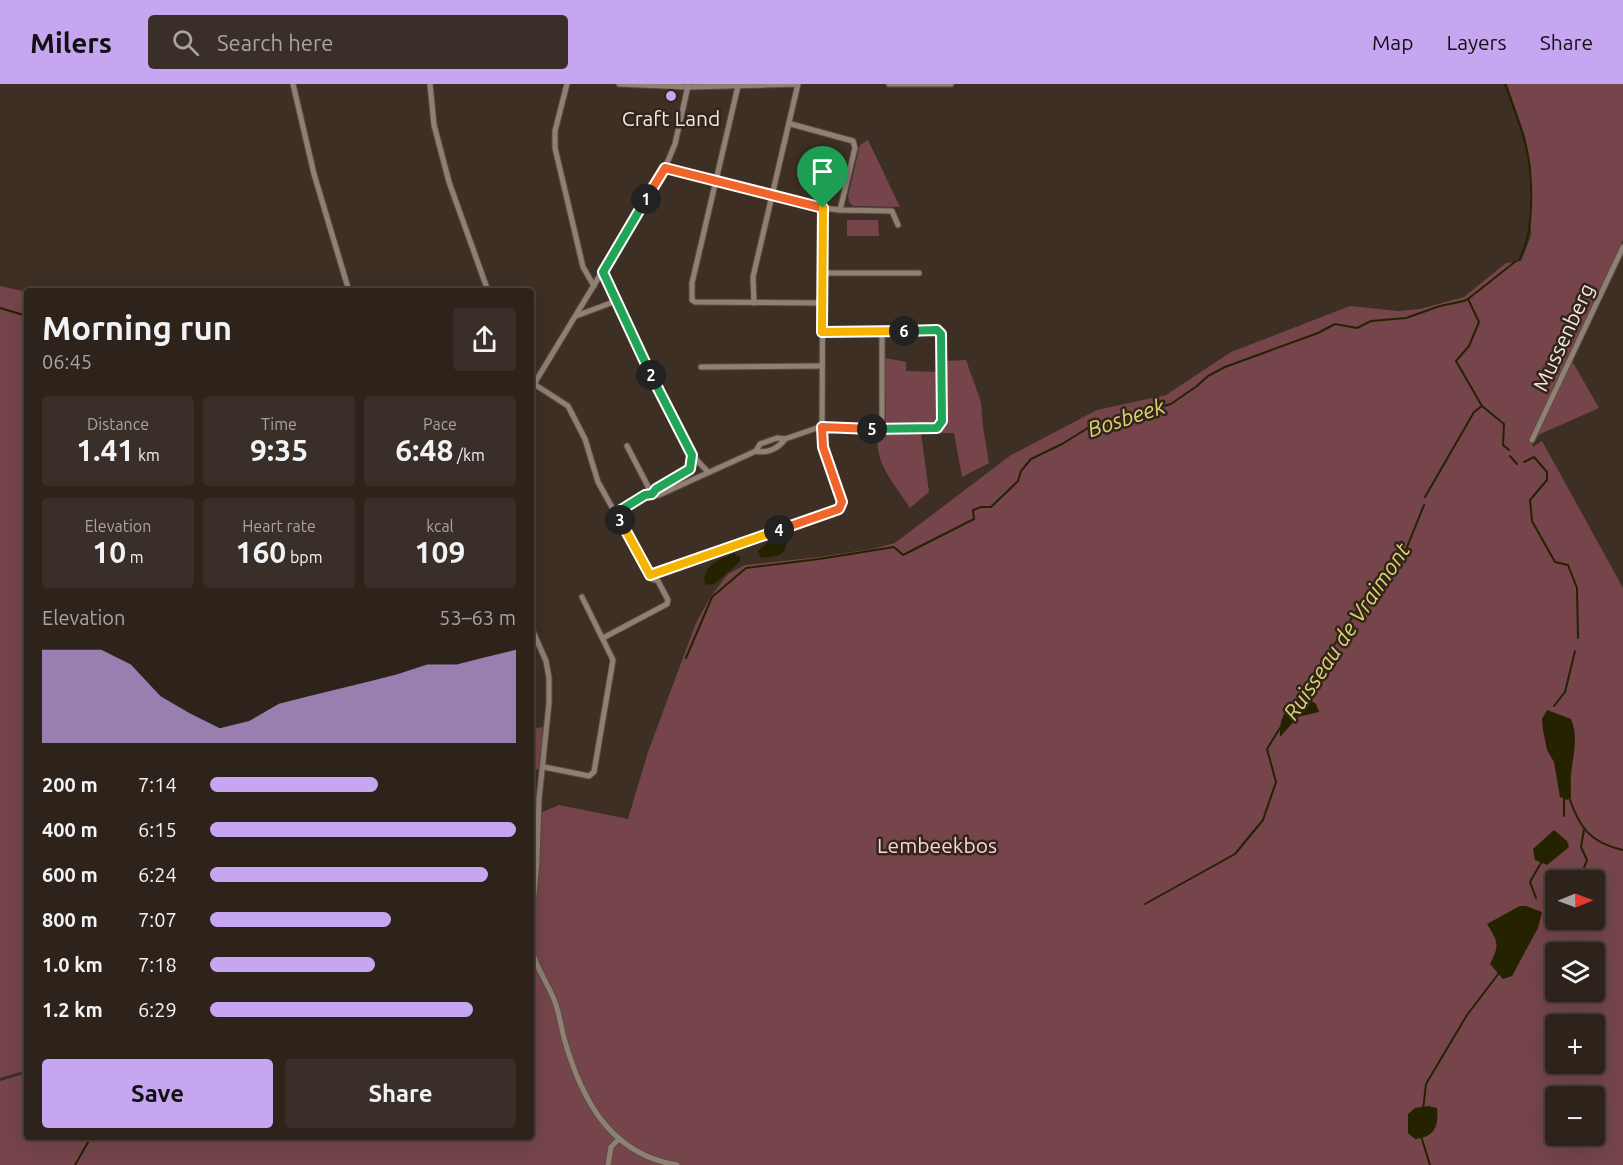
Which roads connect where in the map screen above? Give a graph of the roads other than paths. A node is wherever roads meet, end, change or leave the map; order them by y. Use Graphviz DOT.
graph roads {
  1 [pos="293,84"];
  2 [pos="430,84"];
  3 [pos="567,84"];
  4 [pos="619,84"];
  5 [pos="798,84"];
  6 [pos="889,84"];
  7 [pos="951,84"];
  8 [pos="688,85"];
  9 [pos="738,86"];
  10 [pos="791,124"];
  11 [pos="665,168"];
  12 [pos="716,182"];
  13 [pos="773,195"];
  14 [pos="823,208"];
  15 [pos="840,210"];
  16 [pos="898,225"];
  17 [pos="1623,247"];
  18 [pos="603,272"];
  19 [pos="823,273"];
  20 [pos="919,273"];
  21 [pos="594,286"];
  22 [pos="348,288"];
  23 [pos="487,288"];
  24 [pos="615,301"];
  25 [pos="754,303"];
  26 [pos="823,303"];
  27 [pos="576,316"];
  28 [pos="882,331"];
  29 [pos="822,332"];
  30 [pos="822,366"];
  31 [pos="701,367"];
  32 [pos="534,381"];
  33 [pos="534,385"];
  34 [pos="822,427"];
  35 [pos="882,429"];
  36 [pos="1532,440"];
  37 [pos="627,446"];
  38 [pos="692,455"];
  39 [pos="690,469"];
  40 [pos="708,472"];
  41 [pos="694,479"];
  42 [pos="652,494"];
  43 [pos="616,513"];
  44 [pos="650,575"];
  45 [pos="582,597"];
  46 [pos="534,634"];
  47 [pos="603,639"];
  48 [pos="544,767"];
  49 [pos="534,896"];
  50 [pos="534,958"];
  51 [pos="618,1140"];
  52 [pos="608,1165"];
  53 [pos="677,1165"];
  1 -- 22 [label="street"];
  2 -- 23 [label="street"];
  3 -- 21 [label="street"];
  4 -- 8 [label="street"];
  5 -- 9 [label="street"];
  5 -- 10 [label="street"];
  6 -- 7 [label="street"];
  8 -- 9 [label="street"];
  8 -- 11 [label="street"];
  9 -- 12 [label="street"];
  10 -- 13 [label="street"];
  10 -- 15 [label="street"];
  11 -- 12 [label="street"];
  11 -- 18 [label="street"];
  12 -- 13 [label="street"];
  12 -- 25 [label="street"];
  13 -- 14 [label="street"];
  13 -- 25 [label="street"];
  14 -- 15 [label="street"];
  14 -- 19 [label="street"];
  15 -- 16 [label="street"];
  17 -- 36 [label="street, Mussenberg"];
  18 -- 21 [label="street"];
  18 -- 24 [label="street"];
  19 -- 20 [label="street"];
  19 -- 26 [label="street"];
  21 -- 27 [label="street"];
  24 -- 27 [label="street"];
  24 -- 38 [label="street"];
  25 -- 26 [label="street"];
  26 -- 29 [label="street"];
  27 -- 32 [label="street"];
  28 -- 29 [label="street"];
  28 -- 35 [label="street"];
  28 -- 35 [label="street"];
  29 -- 30 [label="street"];
  30 -- 31 [label="street"];
  30 -- 34 [label="street"];
  33 -- 43 [label="street"];
  34 -- 35 [label="street"];
  34 -- 40 [label="street"];
  34 -- 44 [label="street"];
  37 -- 42 [label="street"];
  38 -- 39 [label="street"];
  38 -- 40 [label="street"];
  39 -- 41 [label="street"];
  39 -- 42 [label="street"];
  40 -- 41 [label="street"];
  41 -- 42 [label="street"];
  42 -- 43 [label="street"];
  43 -- 44 [label="street"];
  44 -- 47 [label="street"];
  45 -- 47 [label="street"];
  46 -- 48 [label="street"];
  47 -- 48 [label="street"];
  48 -- 49 [label="street"];
  50 -- 51 [label="street"];
  51 -- 52 [label="street"];
  51 -- 53 [label="street"];
}
